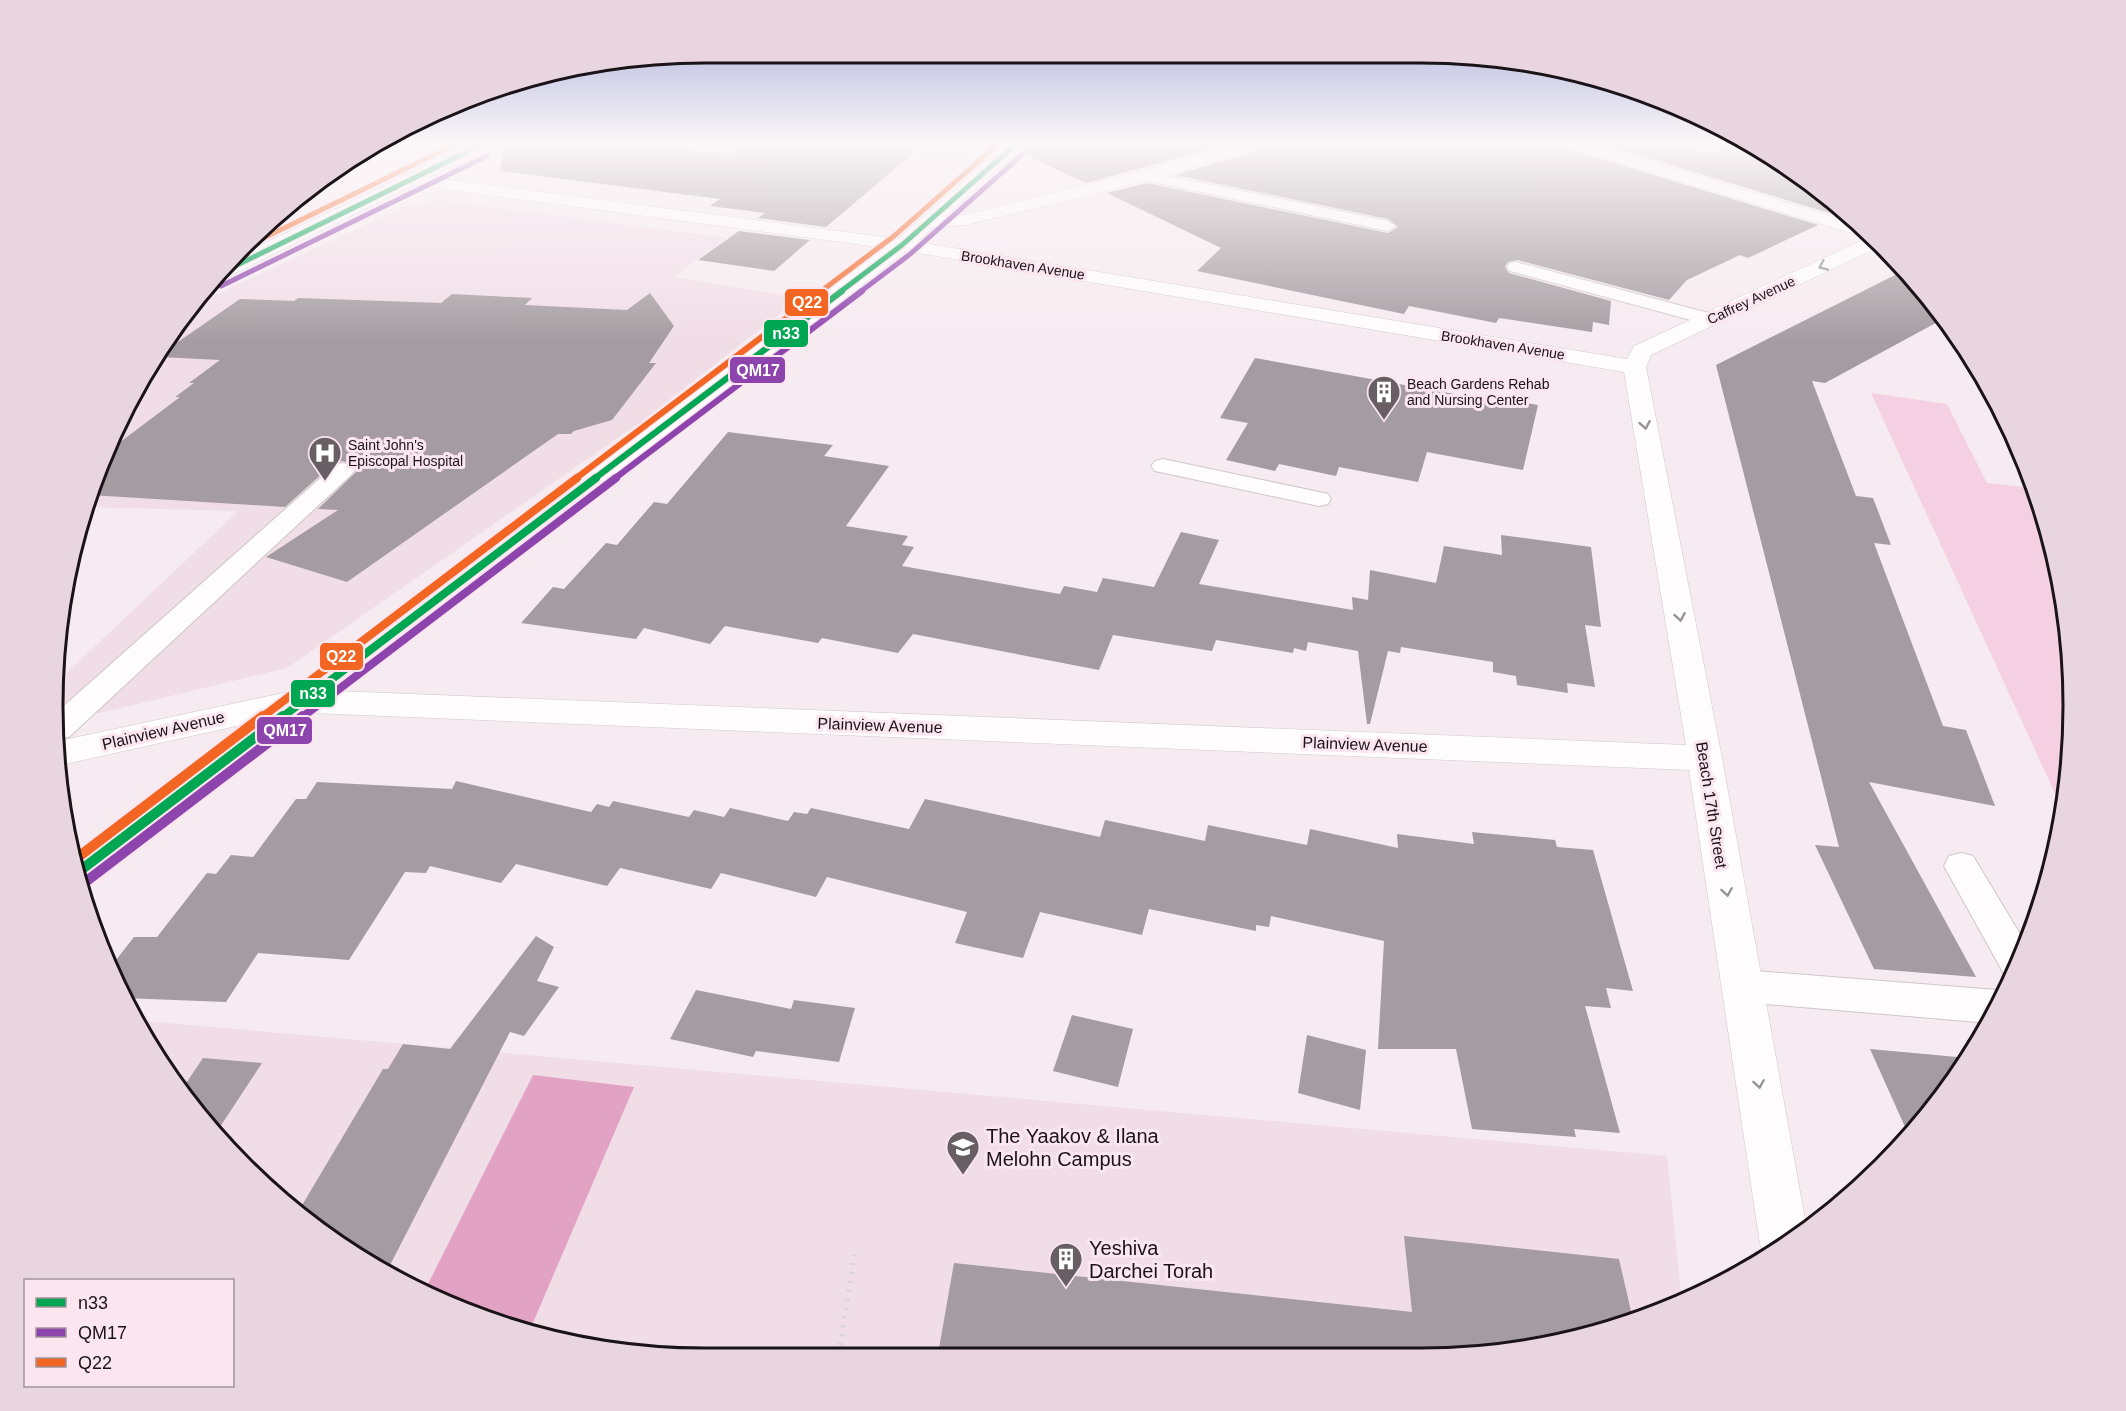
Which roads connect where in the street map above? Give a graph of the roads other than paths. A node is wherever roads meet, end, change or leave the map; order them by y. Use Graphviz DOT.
graph roads {
  1 [pos="347,211"];
  2 [pos="643,211"];
  3 [pos="941,211"];
  4 [pos="1003,211"];
  5 [pos="1314,211"];
  6 [pos="1795,211"];
  7 [pos="928,222"];
  8 [pos="1388,226"];
  9 [pos="1850,228"];
  10 [pos="902,245"];
  11 [pos="1869,245"];
  12 [pos="239,264"];
  13 [pos="1516,267"];
  14 [pos="1709,319"];
  15 [pos="1635,367"];
  16 [pos="1163,466"];
  17 [pos="344,470"];
  18 [pos="1319,499"];
  19 [pos="300,701"];
  20 [pos="63,724"];
  21 [pos="64,752"];
  22 [pos="1705,758"];
  23 [pos="1961,866"];
  24 [pos="84,868"];
  25 [pos="2012,955"];
  26 [pos="1743,986"];
  27 [pos="1988,1007"];
  28 [pos="1784,1235"];
  1 -- 12 [label="street"];
  2 -- 10 [label="street, Brookhaven Avenue"];
  3 -- 7 [label="street"];
  4 -- 7 [label="street"];
  5 -- 8 [label="lane"];
  6 -- 9 [label="street"];
  7 -- 10 [label="street"];
  10 -- 15 [label="street, Brookhaven Avenue"];
  10 -- 19 [label="street"];
  11 -- 14 [label="street, Caffrey Avenue, one-way"];
  13 -- 14 [label="lane"];
  14 -- 15 [label="street, Caffrey Avenue"];
  15 -- 22 [label="street, Beach 17th Street, one-way"];
  16 -- 18 [label="lane"];
  17 -- 20 [label="lane"];
  19 -- 21 [label="street, Plainview Avenue"];
  19 -- 22 [label="street, Plainview Avenue"];
  19 -- 24 [label="street"];
  22 -- 26 [label="street, Beach 17th Street, one-way"];
  23 -- 25 [label="lane"];
  26 -- 27 [label="lane"];
  26 -- 28 [label="street, Beach 17th Street, one-way"];
}
